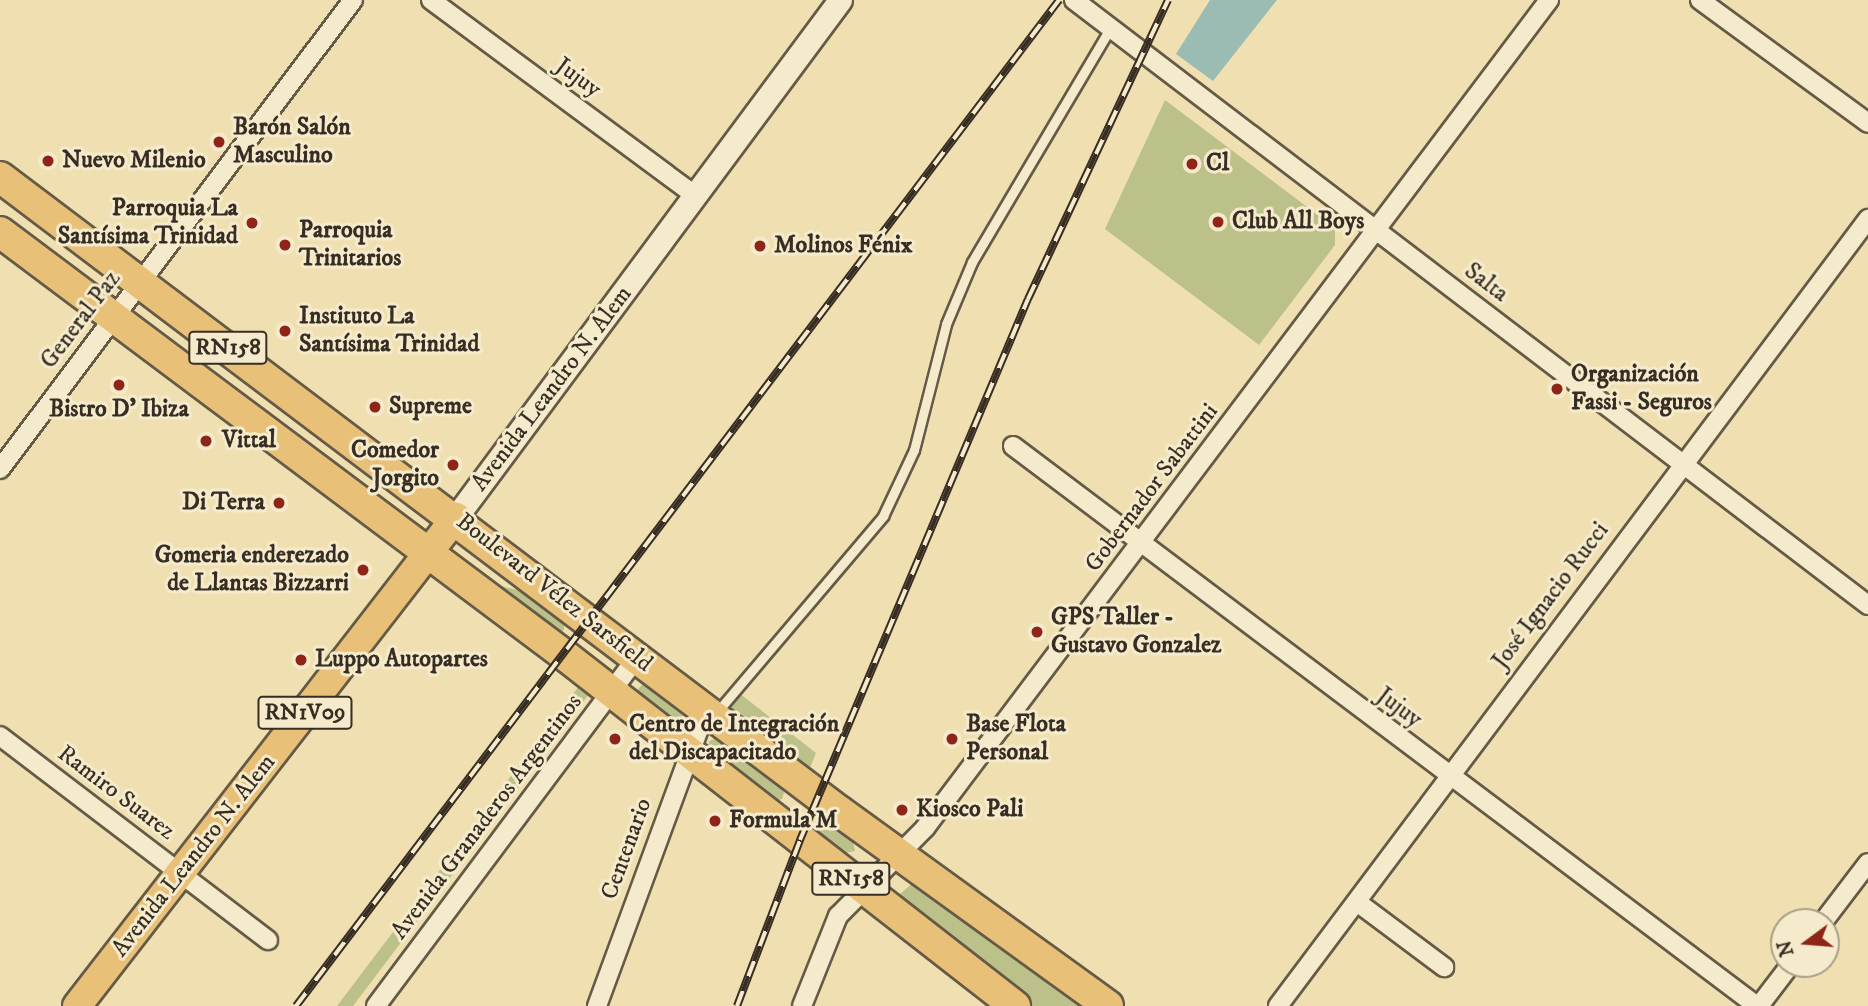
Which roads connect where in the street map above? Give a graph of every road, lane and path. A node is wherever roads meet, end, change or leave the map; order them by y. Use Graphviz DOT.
graph roads {
  1 [pos="353,0"];
  2 [pos="431,0"];
  3 [pos="840,0"];
  4 [pos="1074,0"];
  5 [pos="1549,0"];
  6 [pos="1700,0"];
  7 [pos="1111,27"];
  8 [pos="1868,123"];
  9 [pos="0,177"];
  10 [pos="696,196"];
  11 [pos="1868,219"];
  12 [pos="1377,231"];
  13 [pos="0,232"];
  14 [pos="140,282"];
  15 [pos="113,317"];
  16 [pos="1013,446"];
  17 [pos="1683,463"];
  18 [pos="0,469"];
  19 [pos="456,517"];
  20 [pos="1141,544"];
  21 [pos="428,553"];
  22 [pos="1868,605"];
  23 [pos="637,657"];
  24 [pos="612,691"];
  25 [pos="710,713"];
  26 [pos="0,736"];
  27 [pos="688,751"];
  28 [pos="1447,775"];
  29 [pos="898,855"];
  30 [pos="1868,863"];
  31 [pos="181,872"];
  32 [pos="861,887"];
  33 [pos="1357,902"];
  34 [pos="1834,908"];
  35 [pos="268,940"];
  36 [pos="1444,967"];
  37 [pos="1780,978"];
  38 [pos="77,1006"];
  39 [pos="376,1006"];
  40 [pos="597,1006"];
  41 [pos="802,1006"];
  42 [pos="1015,1006"];
  43 [pos="1108,1006"];
  44 [pos="1278,1006"];
  45 [pos="1758,1006"];
  1 -- 14 [label="street, General Paz"];
  2 -- 10 [label="street, Jujuy"];
  3 -- 10 [label="street, Avenida Leandro N. Alem"];
  4 -- 7 [label="street, Salta"];
  5 -- 12 [label="street, Gobernador Sabattini"];
  6 -- 8 [label="street"];
  7 -- 12 [label="street, Salta"];
  7 -- 25 [label="lane"];
  9 -- 14 [label="highway, Boulevard Vélez Sarsfield / RN158"];
  10 -- 19 [label="street, Avenida Leandro N. Alem"];
  11 -- 17 [label="street, José Ignacio Rucci"];
  12 -- 17 [label="street, Salta"];
  12 -- 20 [label="street, Gobernador Sabattini"];
  13 -- 15 [label="highway, Boulevard Vélez Sarsfield / RN158"];
  14 -- 15 [label="street, General Paz"];
  14 -- 19 [label="highway, Boulevard Vélez Sarsfield / RN158"];
  15 -- 18 [label="street, General Paz"];
  15 -- 21 [label="highway, Boulevard Vélez Sarsfield / RN158"];
  16 -- 20 [label="street, Jujuy"];
  17 -- 22 [label="street, Salta"];
  17 -- 28 [label="street, José Ignacio Rucci"];
  19 -- 21 [label="main road, Avenida Leandro N. Alem / RN1V09"];
  19 -- 23 [label="highway, Boulevard Vélez Sarsfield / RN158"];
  20 -- 28 [label="street, Jujuy"];
  20 -- 29 [label="street, Gobernador Sabattini"];
  21 -- 24 [label="highway, Boulevard Vélez Sarsfield / RN158"];
  21 -- 31 [label="main road, Avenida Leandro N. Alem / RN1V09"];
  23 -- 24 [label="street, Avenida Granaderos Argentinos"];
  23 -- 25 [label="highway, Boulevard Vélez Sarsfield / RN158"];
  24 -- 27 [label="highway, Boulevard Vélez Sarsfield / RN158"];
  24 -- 39 [label="street, Avenida Granaderos Argentinos"];
  25 -- 27 [label="street, Centenario"];
  25 -- 29 [label="highway, Boulevard Vélez Sarsfield / RN158"];
  26 -- 31 [label="street, Ramiro Suarez"];
  27 -- 32 [label="highway, Boulevard Vélez Sarsfield / RN158"];
  27 -- 40 [label="street, Centenario"];
  28 -- 33 [label="street, José Ignacio Rucci"];
  28 -- 45 [label="street, Jujuy"];
  29 -- 32 [label="street, Gobernador Sabattini"];
  29 -- 43 [label="highway, Boulevard Vélez Sarsfield / RN158"];
  30 -- 34 [label="street"];
  31 -- 35 [label="street, Ramiro Suarez"];
  31 -- 38 [label="main road, Avenida Leandro N. Alem / RN1V09"];
  32 -- 41 [label="street, Gobernador Sabattini"];
  32 -- 42 [label="highway, Boulevard Vélez Sarsfield / RN158"];
  33 -- 36 [label="street"];
  33 -- 44 [label="street, José Ignacio Rucci"];
  37 -- 45 [label="street"];
}
